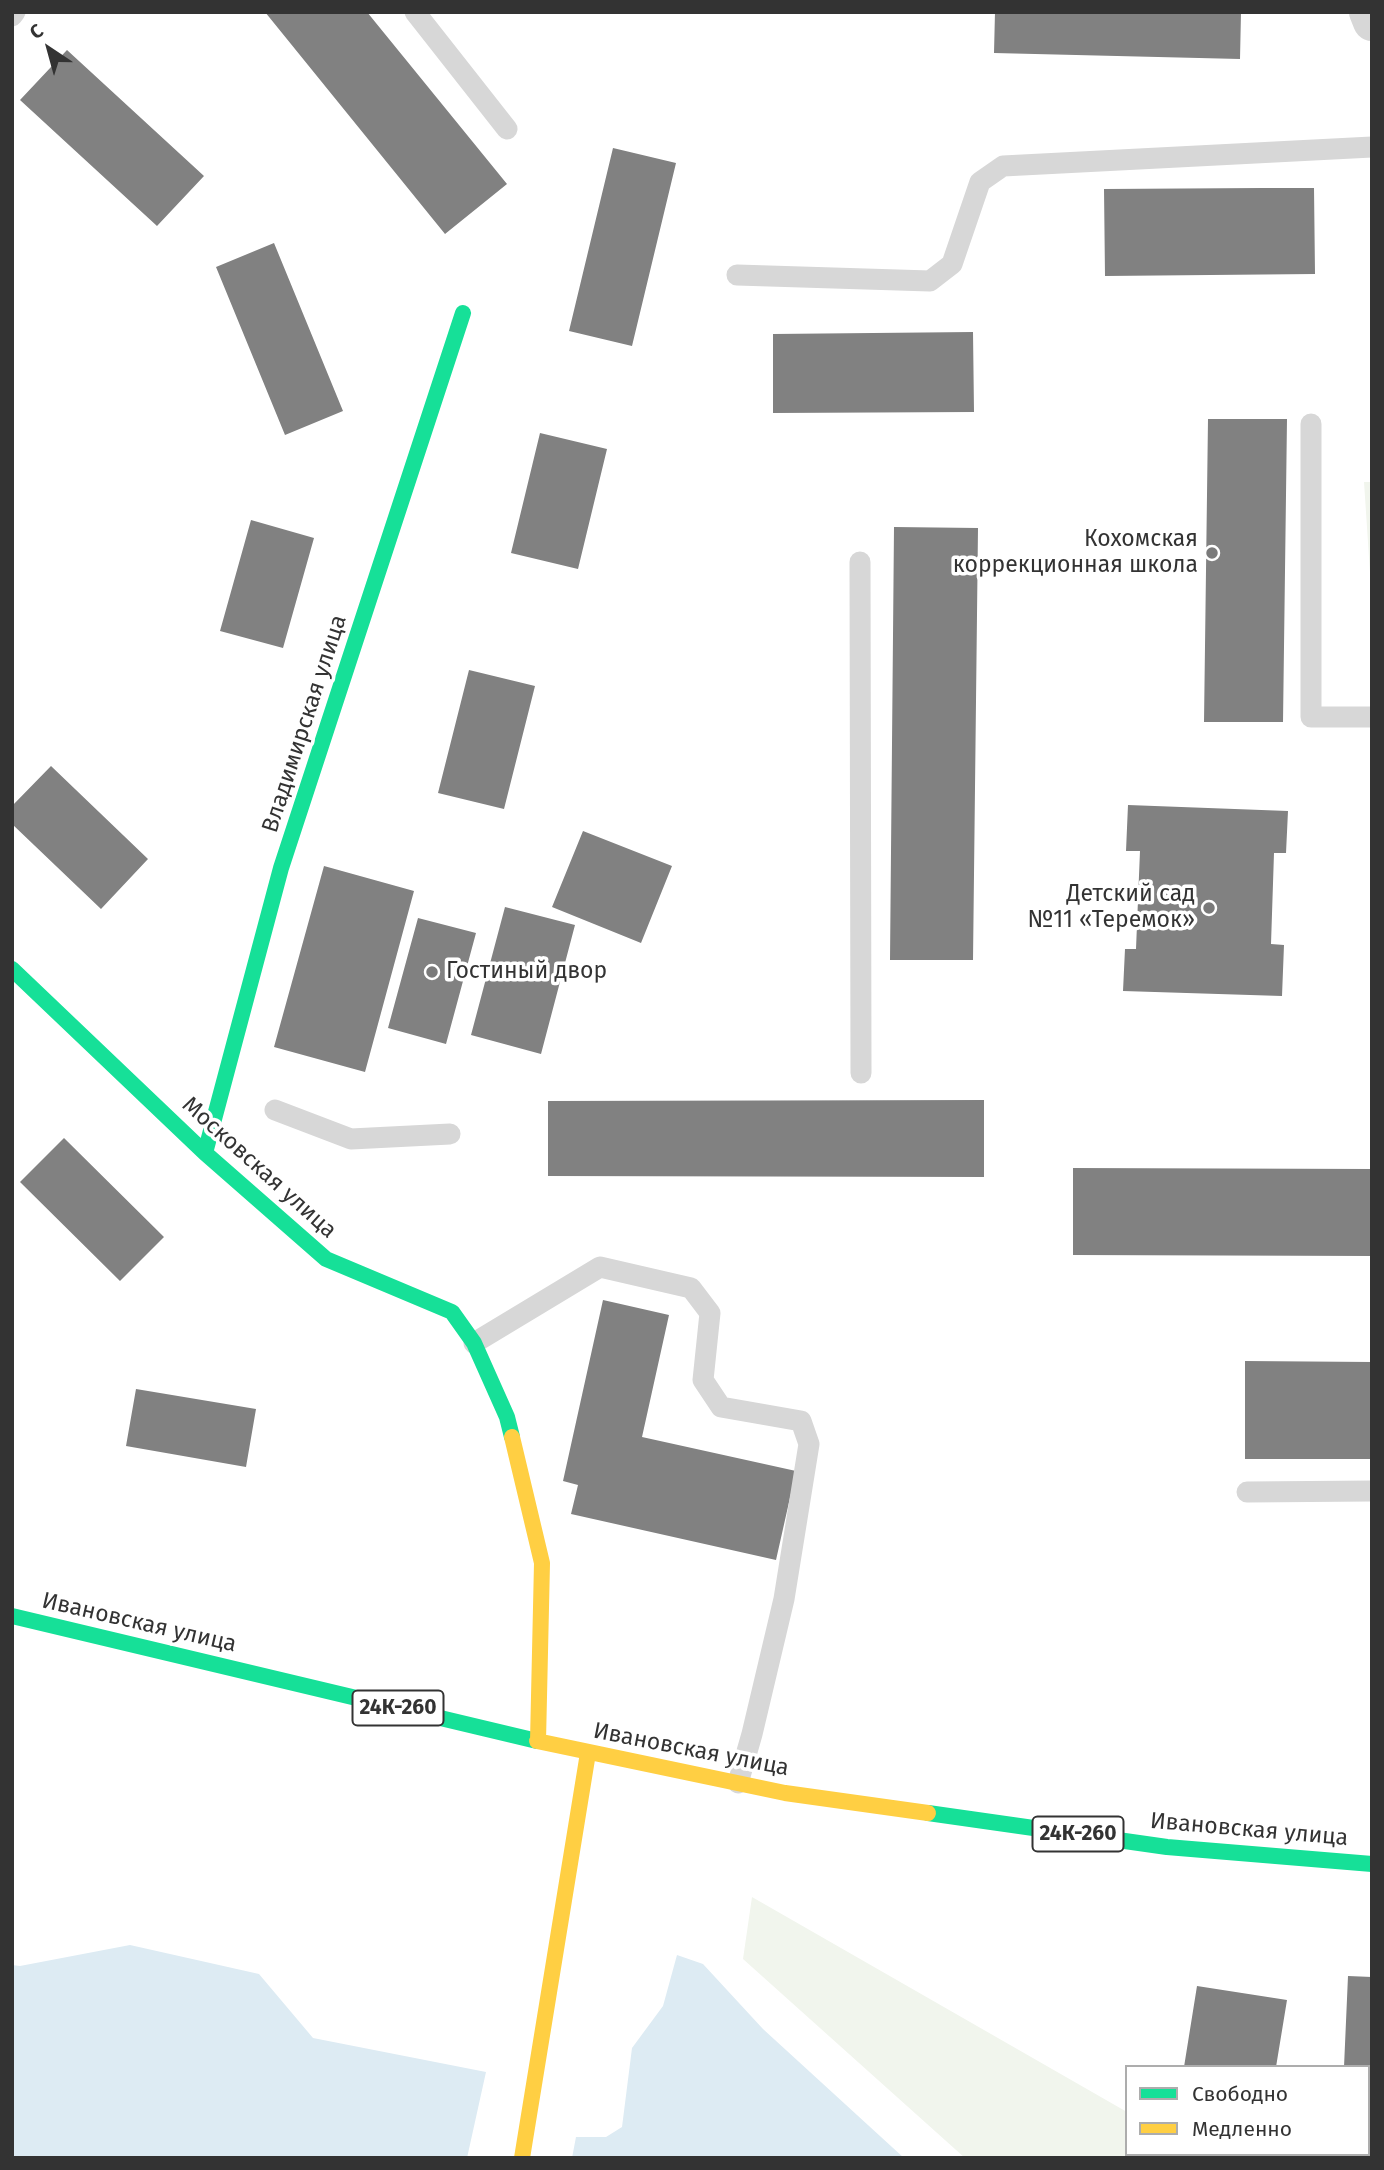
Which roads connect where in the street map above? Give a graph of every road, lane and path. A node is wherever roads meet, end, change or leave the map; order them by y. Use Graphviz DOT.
graph roads {
  1 [pos="15,12"];
  2 [pos="415,12"];
  3 [pos="1368,12"];
  4 [pos="12,16"];
  5 [pos="1372,22"];
  6 [pos="508,129"];
  7 [pos="1372,147"];
  8 [pos="737,275"];
  9 [pos="463,313"];
  10 [pos="1311,424"];
  11 [pos="860,562"];
  12 [pos="1372,718"];
  13 [pos="12,969"];
  14 [pos="861,1073"];
  15 [pos="275,1110"];
  16 [pos="450,1134"];
  17 [pos="205,1153"];
  18 [pos="474,1343"];
  19 [pos="1372,1491"];
  20 [pos="1247,1492"];
  21 [pos="12,1616"];
  22 [pos="538,1741"];
  23 [pos="588,1753"];
  24 [pos="738,1783"];
  25 [pos="1372,1864"];
  26 [pos="522,2158"];
  1 -- 4 [label="lane"];
  2 -- 6 [label="lane"];
  3 -- 5 [label="street"];
  7 -- 8 [label="lane"];
  9 -- 17 [label="street, Владимирская улица"];
  10 -- 12 [label="lane"];
  11 -- 14 [label="lane"];
  13 -- 17 [label="street, Московская улица"];
  15 -- 16 [label="lane"];
  17 -- 18 [label="street, Московская улица"];
  18 -- 22 [label="street, Московская улица"];
  18 -- 24 [label="lane"];
  19 -- 20 [label="lane"];
  21 -- 22 [label="street, Ивановская улица / 24К-260"];
  22 -- 23 [label="street, Ивановская улица / 24К-260"];
  23 -- 24 [label="street, Ивановская улица / 24К-260"];
  23 -- 26 [label="street"];
  24 -- 25 [label="street, Ивановская улица / 24К-260"];
}
